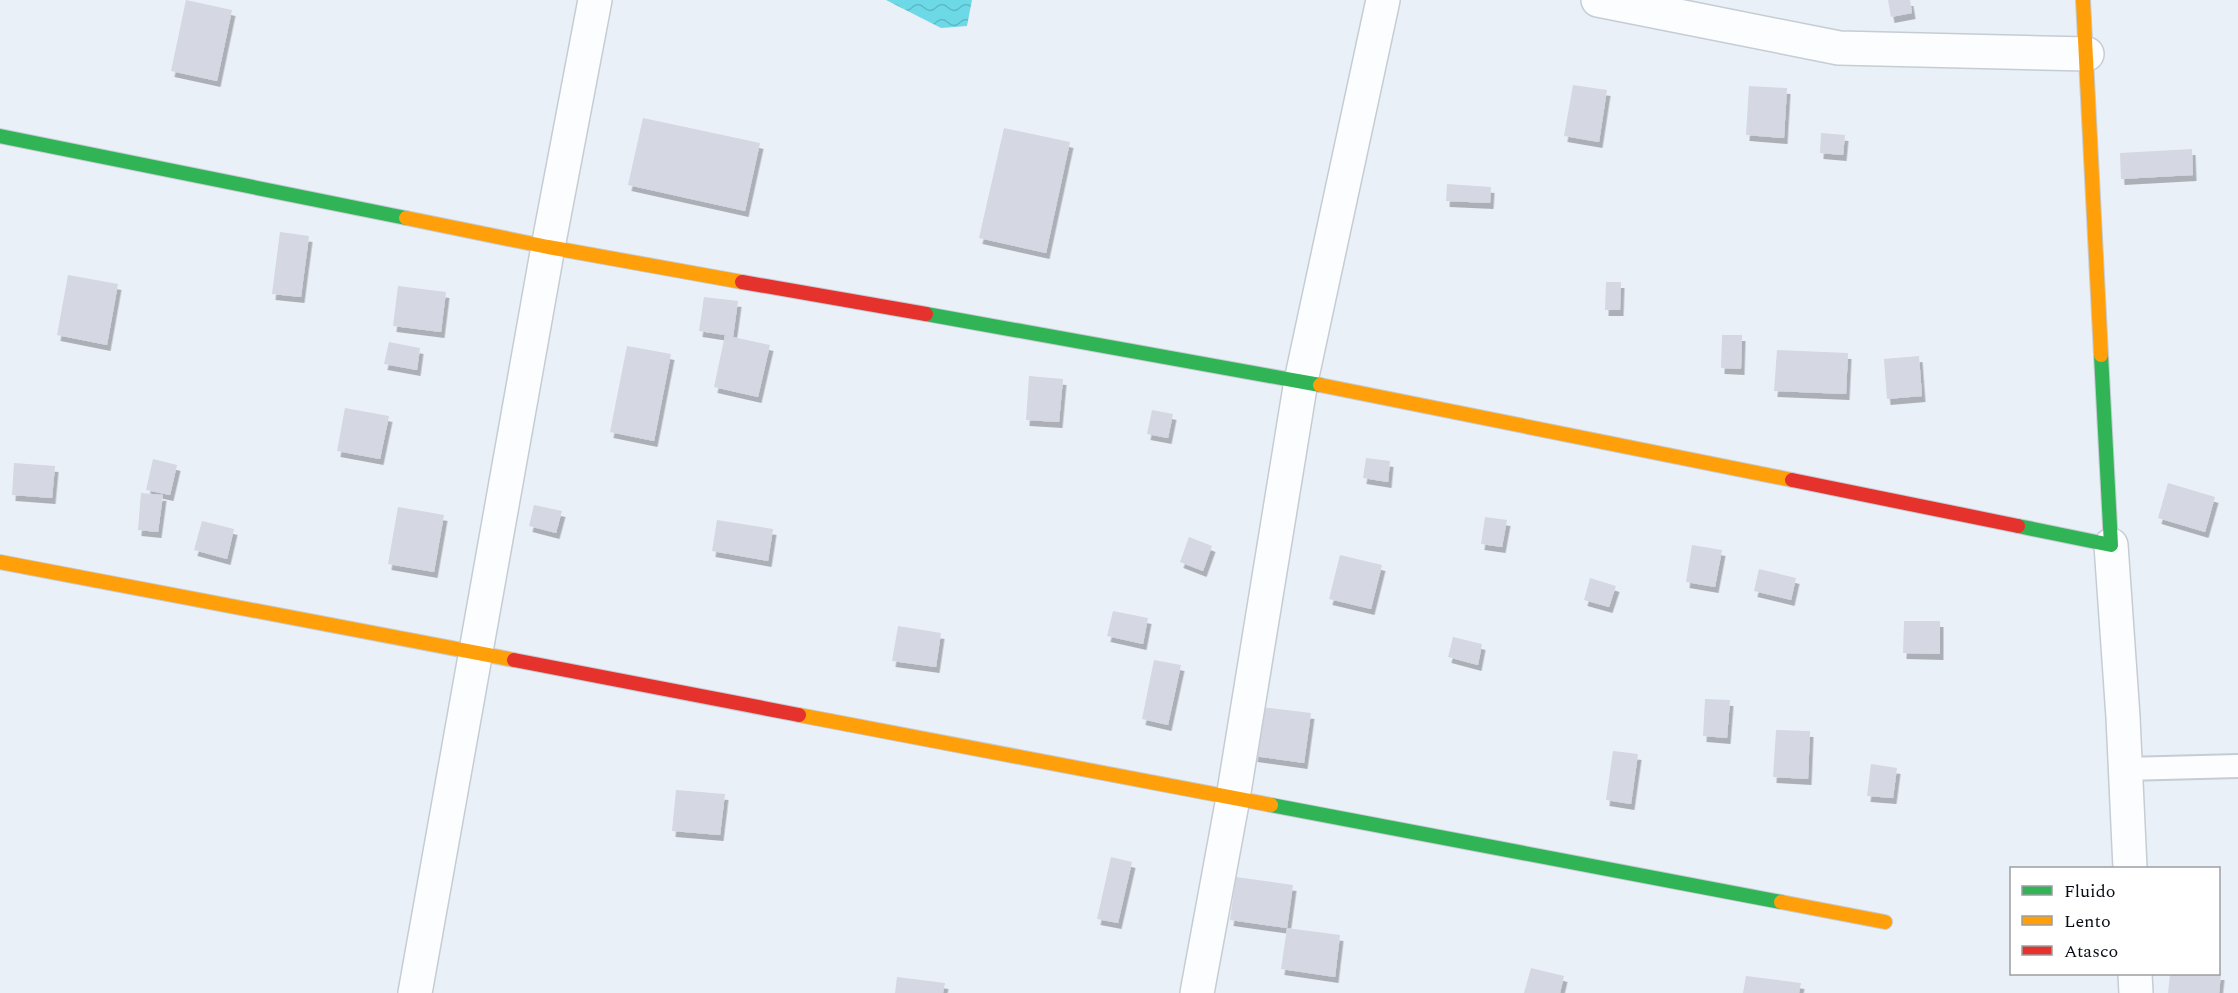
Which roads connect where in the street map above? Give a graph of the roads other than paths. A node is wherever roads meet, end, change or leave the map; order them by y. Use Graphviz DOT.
graph roads {
  1 [pos="595,0"];
  2 [pos="1383,0"];
  3 [pos="1598,0"];
  4 [pos="2083,0"];
  5 [pos="2087,54"];
  6 [pos="0,136"];
  7 [pos="548,247"];
  8 [pos="1301,381"];
  9 [pos="2111,545"];
  10 [pos="0,562"];
  11 [pos="475,653"];
  12 [pos="2238,766"];
  13 [pos="2126,769"];
  14 [pos="1233,798"];
  15 [pos="2130,867"];
  16 [pos="1885,922"];
  17 [pos="2135,975"];
  18 [pos="415,993"];
  19 [pos="1197,993"];
  20 [pos="2136,993"];
  1 -- 7 [label="street"];
  2 -- 8 [label="street"];
  3 -- 5 [label="street"];
  4 -- 5 [label="street"];
  5 -- 9 [label="street"];
  6 -- 7 [label="street"];
  7 -- 8 [label="street"];
  7 -- 11 [label="street"];
  8 -- 9 [label="street"];
  8 -- 14 [label="street"];
  9 -- 13 [label="street"];
  10 -- 11 [label="street"];
  11 -- 14 [label="street"];
  11 -- 18 [label="street"];
  12 -- 13 [label="lane"];
  13 -- 15 [label="street"];
  14 -- 16 [label="street"];
  14 -- 19 [label="street"];
  17 -- 20 [label="street"];
}
